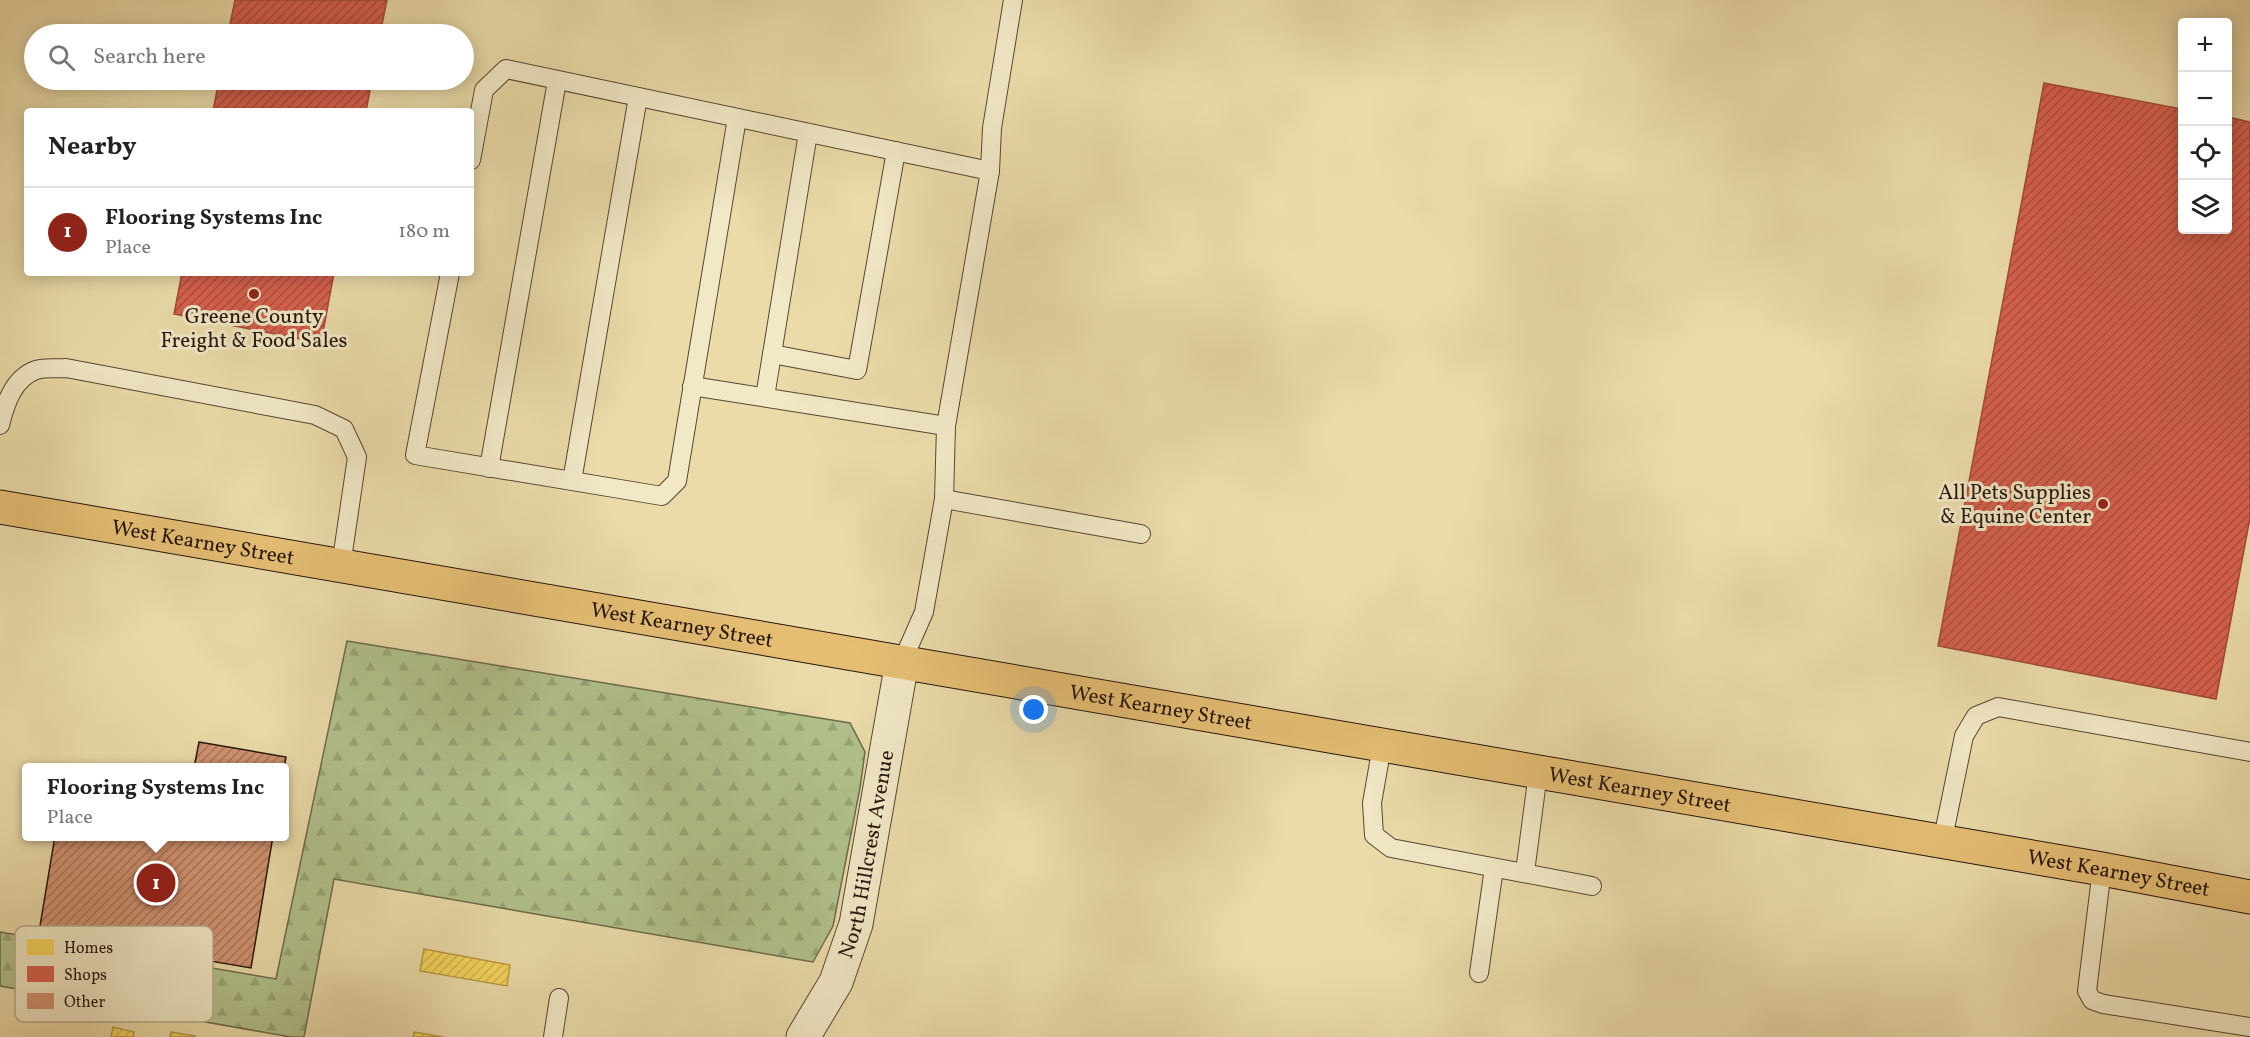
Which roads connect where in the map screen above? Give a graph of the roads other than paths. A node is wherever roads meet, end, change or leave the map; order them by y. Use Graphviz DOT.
graph roads {
  1 [pos="1012,0"];
  2 [pos="557,81"];
  3 [pos="638,97"];
  4 [pos="737,118"];
  5 [pos="808,133"];
  6 [pos="474,144"];
  7 [pos="896,151"];
  8 [pos="990,171"];
  9 [pos="449,276"];
  10 [pos="772,354"];
  11 [pos="692,386"];
  12 [pos="765,397"];
  13 [pos="0,425"];
  14 [pos="946,426"];
  15 [pos="489,468"];
  16 [pos="573,481"];
  17 [pos="944,499"];
  18 [pos="0,507"];
  19 [pos="1141,534"];
  20 [pos="341,566"];
  21 [pos="902,662"];
  22 [pos="1382,746"];
  23 [pos="2250,752"];
  24 [pos="1538,773"];
  25 [pos="1942,843"];
  26 [pos="1494,868"];
  27 [pos="2102,869"];
  28 [pos="1525,872"];
  29 [pos="1592,886"];
  30 [pos="2250,897"];
  31 [pos="1479,973"];
  32 [pos="559,998"];
  33 [pos="2250,1027"];
  34 [pos="553,1037"];
  35 [pos="803,1037"];
  1 -- 8 [label="lane"];
  2 -- 3 [label="lane"];
  2 -- 6 [label="lane"];
  2 -- 15 [label="lane"];
  3 -- 4 [label="lane"];
  3 -- 16 [label="lane"];
  4 -- 5 [label="lane"];
  4 -- 11 [label="lane"];
  5 -- 7 [label="lane"];
  5 -- 10 [label="lane"];
  7 -- 8 [label="lane"];
  7 -- 10 [label="lane"];
  8 -- 14 [label="lane"];
  9 -- 15 [label="lane"];
  10 -- 12 [label="lane"];
  11 -- 12 [label="lane"];
  11 -- 16 [label="lane"];
  12 -- 14 [label="lane"];
  13 -- 20 [label="lane"];
  14 -- 17 [label="lane"];
  15 -- 16 [label="lane"];
  17 -- 19 [label="lane"];
  17 -- 21 [label="lane"];
  18 -- 20 [label="main road, West Kearney Street"];
  20 -- 21 [label="main road, West Kearney Street"];
  21 -- 22 [label="main road, West Kearney Street"];
  21 -- 35 [label="street, North Hillcrest Avenue"];
  22 -- 24 [label="main road, West Kearney Street"];
  22 -- 26 [label="lane"];
  23 -- 25 [label="lane"];
  24 -- 25 [label="main road, West Kearney Street"];
  24 -- 28 [label="lane"];
  25 -- 27 [label="main road, West Kearney Street"];
  26 -- 28 [label="lane"];
  26 -- 31 [label="lane"];
  27 -- 30 [label="main road, West Kearney Street"];
  27 -- 33 [label="lane"];
  28 -- 29 [label="lane"];
  32 -- 34 [label="lane"];
}
